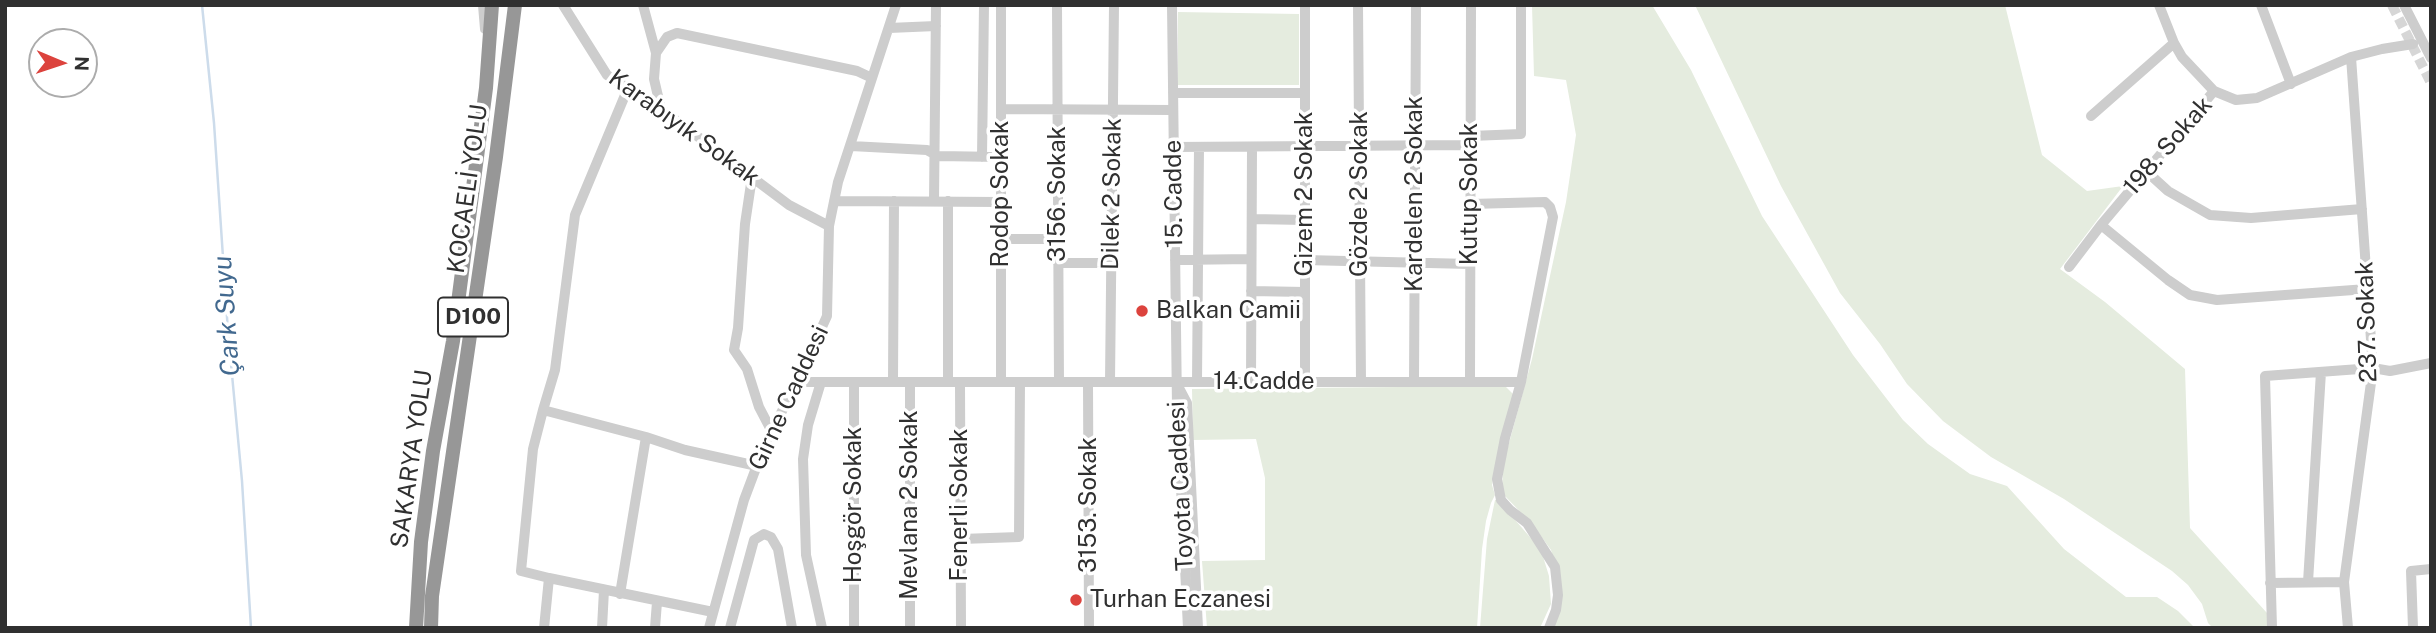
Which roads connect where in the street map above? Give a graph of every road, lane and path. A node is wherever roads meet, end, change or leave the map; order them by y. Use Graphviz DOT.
graph roads {
  1 [pos="483,5"];
  2 [pos="492,5"];
  3 [pos="514,5"];
  4 [pos="563,5"];
  5 [pos="643,5"];
  6 [pos="897,5"];
  7 [pos="936,5"];
  8 [pos="984,5"];
  9 [pos="1002,5"];
  10 [pos="1057,5"];
  11 [pos="1114,5"];
  12 [pos="1171,5"];
  13 [pos="1305,5"];
  14 [pos="1358,5"];
  15 [pos="1416,5"];
  16 [pos="1471,5"];
  17 [pos="1521,5"];
  18 [pos="2159,5"];
  19 [pos="2261,5"];
  20 [pos="2404,5"];
  21 [pos="936,26"];
  22 [pos="889,28"];
  23 [pos="2174,43"];
  24 [pos="2413,44"];
  25 [pos="656,53"];
  26 [pos="488,56"];
  27 [pos="2351,57"];
  28 [pos="2431,58"];
  29 [pos="872,78"];
  30 [pos="2291,84"];
  31 [pos="628,88"];
  32 [pos="2214,91"];
  33 [pos="1173,93"];
  34 [pos="1305,93"];
  35 [pos="661,109"];
  36 [pos="1001,109"];
  37 [pos="1057,109"];
  38 [pos="1113,110"];
  39 [pos="1173,110"];
  40 [pos="2091,116"];
  41 [pos="1471,140"];
  42 [pos="851,146"];
  43 [pos="1305,146"];
  44 [pos="1359,146"];
  45 [pos="1415,146"];
  46 [pos="1173,147"];
  47 [pos="1199,147"];
  48 [pos="1252,147"];
  49 [pos="934,153"];
  50 [pos="982,157"];
  51 [pos="1001,157"];
  52 [pos="2146,171"];
  53 [pos="751,177"];
  54 [pos="834,201"];
  55 [pos="894,201"];
  56 [pos="934,201"];
  57 [pos="948,201"];
  58 [pos="1002,202"];
  59 [pos="1471,204"];
  60 [pos="2362,209"];
  61 [pos="1252,219"];
  62 [pos="1305,220"];
  63 [pos="2101,225"];
  64 [pos="829,226"];
  65 [pos="1001,239"];
  66 [pos="1058,239"];
  67 [pos="1199,259"];
  68 [pos="1251,259"];
  69 [pos="1175,260"];
  70 [pos="1305,260"];
  71 [pos="1360,261"];
  72 [pos="1112,263"];
  73 [pos="1414,263"];
  74 [pos="1058,264"];
  75 [pos="1470,264"];
  76 [pos="2069,267"];
  77 [pos="2367,289"];
  78 [pos="1251,291"];
  79 [pos="1305,292"];
  80 [pos="2431,363"];
  81 [pos="2373,368"];
  82 [pos="2320,372"];
  83 [pos="797,382"];
  84 [pos="821,382"];
  85 [pos="854,382"];
  86 [pos="894,382"];
  87 [pos="910,382"];
  88 [pos="948,382"];
  89 [pos="960,382"];
  90 [pos="1001,382"];
  91 [pos="1020,382"];
  92 [pos="1059,382"];
  93 [pos="1088,382"];
  94 [pos="1111,382"];
  95 [pos="1176,382"];
  96 [pos="1197,382"];
  97 [pos="1251,382"];
  98 [pos="1305,382"];
  99 [pos="1361,382"];
  100 [pos="1414,382"];
  101 [pos="1470,382"];
  102 [pos="1521,382"];
  103 [pos="543,410"];
  104 [pos="771,430"];
  105 [pos="646,437"];
  106 [pos="757,466"];
  107 [pos="961,539"];
  108 [pos="2431,569"];
  109 [pos="549,578"];
  110 [pos="2308,582"];
  111 [pos="2344,582"];
  112 [pos="2270,583"];
  113 [pos="604,590"];
  114 [pos="620,594"];
  115 [pos="657,602"];
  116 [pos="713,612"];
  117 [pos="416,628"];
  118 [pos="431,628"];
  119 [pos="544,628"];
  120 [pos="601,628"];
  121 [pos="656,628"];
  122 [pos="709,628"];
  123 [pos="730,628"];
  124 [pos="792,628"];
  125 [pos="822,628"];
  126 [pos="854,628"];
  127 [pos="910,628"];
  128 [pos="961,628"];
  129 [pos="1089,628"];
  130 [pos="1188,628"];
  131 [pos="1198,628"];
  132 [pos="1549,628"];
  133 [pos="2272,628"];
  134 [pos="2348,628"];
  135 [pos="2413,628"];
  1 -- 26 [label="street"];
  2 -- 26 [label="highway, SAKARYA YOLU / D100"];
  3 -- 118 [label="highway, KOCAELİ YOLU / D100"];
  4 -- 31 [label="street, Karabıyık Sokak"];
  5 -- 25 [label="street"];
  6 -- 22 [label="street, Girne Caddesi"];
  7 -- 21 [label="street"];
  8 -- 50 [label="street"];
  9 -- 36 [label="street, Rodop Sokak"];
  10 -- 37 [label="street, 3156. Sokak"];
  11 -- 38 [label="street, Dilek 2 Sokak"];
  12 -- 33 [label="street, 15. Cadde"];
  13 -- 34 [label="street, Gizem 2 Sokak"];
  14 -- 44 [label="street, Gözde 2 Sokak"];
  15 -- 45 [label="street, Kardelen 2 Sokak"];
  16 -- 41 [label="street, Kutup Sokak"];
  17 -- 41 [label="street"];
  18 -- 23 [label="street"];
  19 -- 30 [label="street"];
  20 -- 28 [label="street"];
  21 -- 22 [label="street"];
  21 -- 49 [label="street"];
  22 -- 29 [label="street, Girne Caddesi"];
  23 -- 32 [label="street"];
  23 -- 40 [label="street"];
  24 -- 27 [label="street, 198. Sokak"];
  25 -- 29 [label="street"];
  25 -- 35 [label="street"];
  26 -- 117 [label="highway, SAKARYA YOLU / D100"];
  27 -- 30 [label="street, 198. Sokak"];
  27 -- 60 [label="street, 237. Sokak"];
  29 -- 42 [label="street, Girne Caddesi"];
  30 -- 32 [label="street, 198. Sokak"];
  31 -- 35 [label="street, Karabıyık Sokak"];
  31 -- 103 [label="street"];
  32 -- 52 [label="street, 198. Sokak"];
  33 -- 34 [label="street"];
  33 -- 39 [label="street, 15. Cadde"];
  34 -- 43 [label="street, Gizem 2 Sokak"];
  35 -- 53 [label="street, Karabıyık Sokak"];
  36 -- 37 [label="street"];
  36 -- 51 [label="street, Rodop Sokak"];
  37 -- 38 [label="street"];
  37 -- 66 [label="street, 3156. Sokak"];
  38 -- 39 [label="street"];
  38 -- 72 [label="street, Dilek 2 Sokak"];
  39 -- 46 [label="street, 15. Cadde"];
  41 -- 45 [label="street"];
  41 -- 59 [label="street, Kutup Sokak"];
  42 -- 49 [label="street"];
  42 -- 54 [label="street, Girne Caddesi"];
  43 -- 44 [label="street"];
  43 -- 48 [label="street"];
  43 -- 62 [label="street, Gizem 2 Sokak"];
  44 -- 45 [label="street"];
  44 -- 71 [label="street, Gözde 2 Sokak"];
  45 -- 73 [label="street, Kardelen 2 Sokak"];
  46 -- 47 [label="street"];
  46 -- 69 [label="street, 15. Cadde"];
  47 -- 48 [label="street"];
  47 -- 67 [label="street"];
  48 -- 61 [label="street"];
  49 -- 50 [label="street"];
  49 -- 56 [label="street"];
  50 -- 51 [label="street"];
  51 -- 58 [label="street, Rodop Sokak"];
  52 -- 60 [label="street"];
  52 -- 63 [label="street, 198. Sokak"];
  53 -- 64 [label="street, Karabıyık Sokak"];
  53 -- 104 [label="street"];
  54 -- 55 [label="street"];
  54 -- 64 [label="street, Girne Caddesi"];
  55 -- 56 [label="street"];
  55 -- 86 [label="street"];
  56 -- 57 [label="street"];
  57 -- 58 [label="street"];
  57 -- 88 [label="street"];
  58 -- 65 [label="street, Rodop Sokak"];
  59 -- 75 [label="street, Kutup Sokak"];
  59 -- 102 [label="street"];
  60 -- 77 [label="street, 237. Sokak"];
  61 -- 62 [label="street"];
  61 -- 68 [label="street"];
  62 -- 70 [label="street, Gizem 2 Sokak"];
  63 -- 76 [label="street, 198. Sokak"];
  63 -- 77 [label="street"];
  64 -- 83 [label="street, Girne Caddesi"];
  65 -- 66 [label="street"];
  65 -- 90 [label="street, Rodop Sokak"];
  66 -- 74 [label="street, 3156. Sokak"];
  67 -- 68 [label="street"];
  67 -- 69 [label="street"];
  67 -- 96 [label="street"];
  68 -- 78 [label="street"];
  69 -- 95 [label="street, 15. Cadde"];
  70 -- 71 [label="street"];
  70 -- 79 [label="street, Gizem 2 Sokak"];
  71 -- 73 [label="street"];
  71 -- 99 [label="street, Gözde 2 Sokak"];
  72 -- 74 [label="street"];
  72 -- 94 [label="street, Dilek 2 Sokak"];
  73 -- 75 [label="street"];
  73 -- 100 [label="street, Kardelen 2 Sokak"];
  74 -- 92 [label="street, 3156. Sokak"];
  75 -- 101 [label="street, Kutup Sokak"];
  77 -- 81 [label="street, 237. Sokak"];
  78 -- 79 [label="street"];
  78 -- 97 [label="street"];
  79 -- 98 [label="street, Gizem 2 Sokak"];
  80 -- 81 [label="street"];
  81 -- 82 [label="street"];
  81 -- 111 [label="street, 237. Sokak"];
  82 -- 110 [label="street"];
  82 -- 112 [label="street"];
  83 -- 84 [label="street, 14.Cadde"];
  83 -- 104 [label="street, Girne Caddesi"];
  84 -- 85 [label="street, 14.Cadde"];
  84 -- 125 [label="street"];
  85 -- 86 [label="street, 14.Cadde"];
  85 -- 126 [label="street, Hoşgör Sokak"];
  86 -- 87 [label="street, 14.Cadde"];
  87 -- 88 [label="street, 14.Cadde"];
  87 -- 127 [label="street, Mevlana 2 Sokak"];
  88 -- 89 [label="street, 14.Cadde"];
  89 -- 90 [label="street, 14.Cadde"];
  89 -- 107 [label="street, Fenerli Sokak"];
  90 -- 91 [label="street, 14.Cadde"];
  91 -- 92 [label="street, 14.Cadde"];
  91 -- 107 [label="street"];
  92 -- 93 [label="street, 14.Cadde"];
  93 -- 94 [label="street, 14.Cadde"];
  93 -- 129 [label="street, 3153. Sokak"];
  94 -- 95 [label="street, 14.Cadde"];
  95 -- 96 [label="street, 14.Cadde"];
  95 -- 130 [label="street, Toyota Caddesi"];
  95 -- 131 [label="street, Toyota Caddesi"];
  96 -- 97 [label="street, 14.Cadde"];
  97 -- 98 [label="street, 14.Cadde"];
  98 -- 99 [label="street, 14.Cadde"];
  99 -- 100 [label="street, 14.Cadde"];
  100 -- 101 [label="street, 14.Cadde"];
  101 -- 102 [label="street, 14.Cadde"];
  102 -- 132 [label="street"];
  103 -- 105 [label="street"];
  103 -- 109 [label="street"];
  104 -- 106 [label="street, Girne Caddesi"];
  105 -- 106 [label="street"];
  105 -- 114 [label="street"];
  106 -- 116 [label="street, Girne Caddesi"];
  107 -- 128 [label="street, Fenerli Sokak"];
  108 -- 135 [label="street"];
  109 -- 113 [label="street"];
  109 -- 119 [label="street"];
  110 -- 111 [label="street"];
  110 -- 112 [label="street"];
  111 -- 134 [label="street, 237. Sokak"];
  112 -- 133 [label="street"];
  113 -- 114 [label="street"];
  113 -- 120 [label="street"];
  114 -- 115 [label="street"];
  115 -- 116 [label="street"];
  115 -- 121 [label="street"];
  116 -- 122 [label="street, Girne Caddesi"];
  123 -- 124 [label="street"];
}
